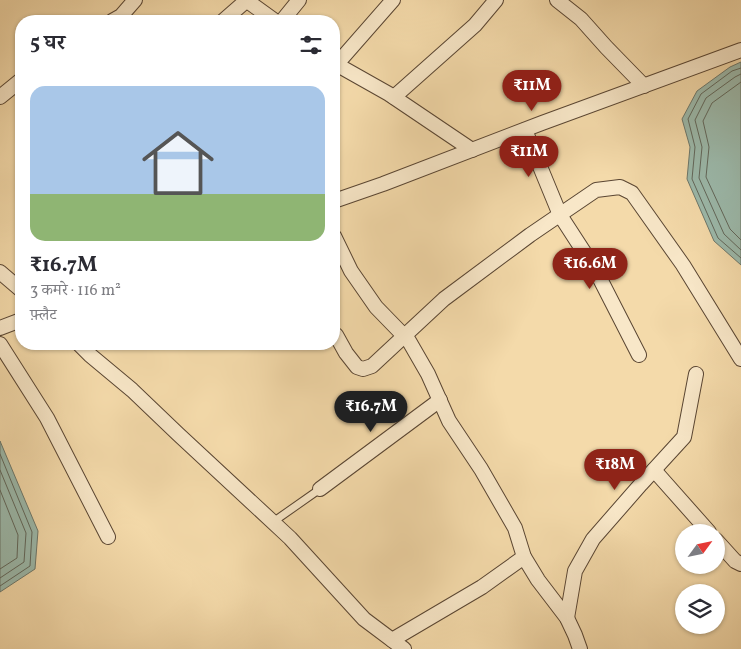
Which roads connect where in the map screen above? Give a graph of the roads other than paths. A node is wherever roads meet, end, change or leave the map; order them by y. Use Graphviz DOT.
graph roads {
  1 [pos="136,0"];
  2 [pos="247,0"];
  3 [pos="299,0"];
  4 [pos="393,0"];
  5 [pos="496,0"];
  6 [pos="557,0"];
  7 [pos="123,15"];
  8 [pos="230,15"];
  9 [pos="267,15"];
  10 [pos="287,15"];
  11 [pos="741,50"];
  12 [pos="340,58"];
  13 [pos="340,67"];
  14 [pos="15,85"];
  15 [pos="644,86"];
  16 [pos="0,97"];
  17 [pos="394,97"];
  18 [pos="525,130"];
  19 [pos="472,150"];
  20 [pos="340,199"];
  21 [pos="560,215"];
  22 [pos="340,248"];
  23 [pos="0,272"];
  24 [pos="15,285"];
  25 [pos="15,322"];
  26 [pos="0,328"];
  27 [pos="404,336"];
  28 [pos="340,342"];
  29 [pos="0,344"];
  30 [pos="85,350"];
  31 [pos="639,355"];
  32 [pos="741,359"];
  33 [pos="696,374"];
  34 [pos="440,400"];
  35 [pos="654,470"];
  36 [pos="320,489"];
  37 [pos="274,522"];
  38 [pos="702,524"];
  39 [pos="108,537"];
  40 [pos="725,550"];
  41 [pos="524,557"];
  42 [pos="741,564"];
  43 [pos="567,618"];
  44 [pos="392,640"];
  45 [pos="404,649"];
  46 [pos="580,649"];
  1 -- 7 [label="street"];
  2 -- 8 [label="street"];
  2 -- 9 [label="street"];
  3 -- 10 [label="street"];
  4 -- 12 [label="street"];
  5 -- 17 [label="street"];
  6 -- 15 [label="street"];
  11 -- 15 [label="street"];
  13 -- 17 [label="street"];
  14 -- 16 [label="street"];
  15 -- 18 [label="street"];
  17 -- 19 [label="street"];
  18 -- 19 [label="street"];
  18 -- 21 [label="street"];
  19 -- 20 [label="street"];
  21 -- 27 [label="street"];
  21 -- 31 [label="street"];
  21 -- 32 [label="street"];
  22 -- 27 [label="street"];
  23 -- 24 [label="street"];
  25 -- 26 [label="street"];
  27 -- 28 [label="street"];
  27 -- 34 [label="street"];
  29 -- 39 [label="street"];
  30 -- 37 [label="street"];
  33 -- 35 [label="street"];
  34 -- 36 [label="street"];
  34 -- 41 [label="street"];
  35 -- 38 [label="street"];
  35 -- 43 [label="street"];
  36 -- 37 [label="lane"];
  37 -- 44 [label="street"];
  40 -- 42 [label="street"];
  41 -- 43 [label="street"];
  41 -- 44 [label="street"];
  43 -- 46 [label="street"];
  44 -- 45 [label="street"];
}
